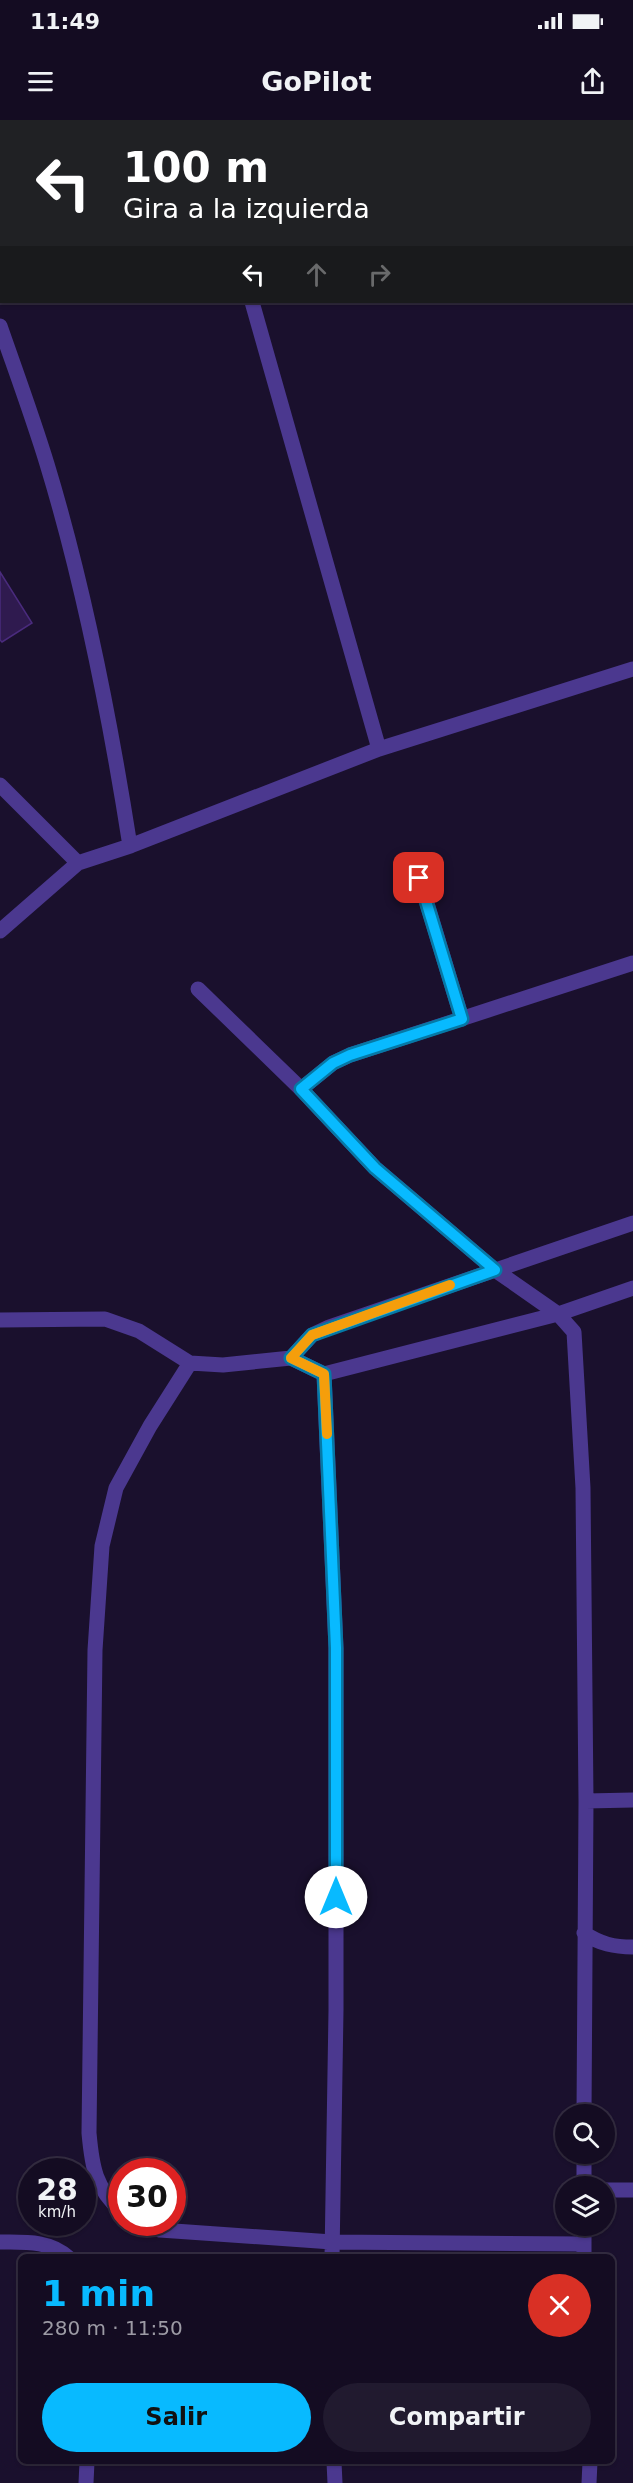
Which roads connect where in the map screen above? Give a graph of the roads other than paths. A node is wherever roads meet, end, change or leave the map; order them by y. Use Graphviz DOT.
graph roads {
  1 [pos="252,303"];
  2 [pos="0,326"];
  3 [pos="633,669"];
  4 [pos="379,749"];
  5 [pos="0,785"];
  6 [pos="130,846"];
  7 [pos="78,863"];
  8 [pos="419,878"];
  9 [pos="0,931"];
  10 [pos="633,963"];
  11 [pos="198,989"];
  12 [pos="462,1019"];
  13 [pos="301,1089"];
  14 [pos="633,1223"];
  15 [pos="495,1270"];
  16 [pos="633,1288"];
  17 [pos="558,1314"];
  18 [pos="0,1320"];
  19 [pos="291,1358"];
  20 [pos="190,1363"];
  21 [pos="324,1374"];
  22 [pos="633,1800"];
  23 [pos="586,1801"];
  24 [pos="584,1933"];
  25 [pos="633,1947"];
  26 [pos="584,2104"];
  27 [pos="615,2190"];
  28 [pos="633,2190"];
  29 [pos="108,2200"];
  30 [pos="186,2232"];
  31 [pos="584,2236"];
  32 [pos="0,2242"];
  33 [pos="332,2242"];
  34 [pos="583,2251"];
  35 [pos="65,2254"];
  36 [pos="332,2254"];
  37 [pos="87,2464"];
  38 [pos="334,2464"];
  39 [pos="590,2464"];
  40 [pos="86,2483"];
  41 [pos="335,2483"];
  42 [pos="589,2483"];
  1 -- 4 [label="street"];
  2 -- 6 [label="street"];
  3 -- 4 [label="street"];
  4 -- 6 [label="street"];
  5 -- 7 [label="street"];
  6 -- 7 [label="street"];
  7 -- 9 [label="street"];
  8 -- 12 [label="street"];
  10 -- 12 [label="street"];
  11 -- 13 [label="street"];
  12 -- 13 [label="street"];
  13 -- 15 [label="street"];
  14 -- 15 [label="street"];
  15 -- 17 [label="street"];
  15 -- 19 [label="street"];
  16 -- 17 [label="street"];
  17 -- 21 [label="street"];
  17 -- 23 [label="street"];
  18 -- 20 [label="street"];
  19 -- 20 [label="street"];
  19 -- 21 [label="street"];
  20 -- 29 [label="street"];
  21 -- 33 [label="street"];
  22 -- 23 [label="street"];
  23 -- 24 [label="street"];
  24 -- 25 [label="street"];
  24 -- 26 [label="street"];
  27 -- 28 [label="street"];
  30 -- 33 [label="street"];
  31 -- 34 [label="street"];
  32 -- 35 [label="street"];
  33 -- 34 [label="street"];
  33 -- 36 [label="street"];
  37 -- 40 [label="street"];
  38 -- 41 [label="street"];
  39 -- 42 [label="street"];
}
